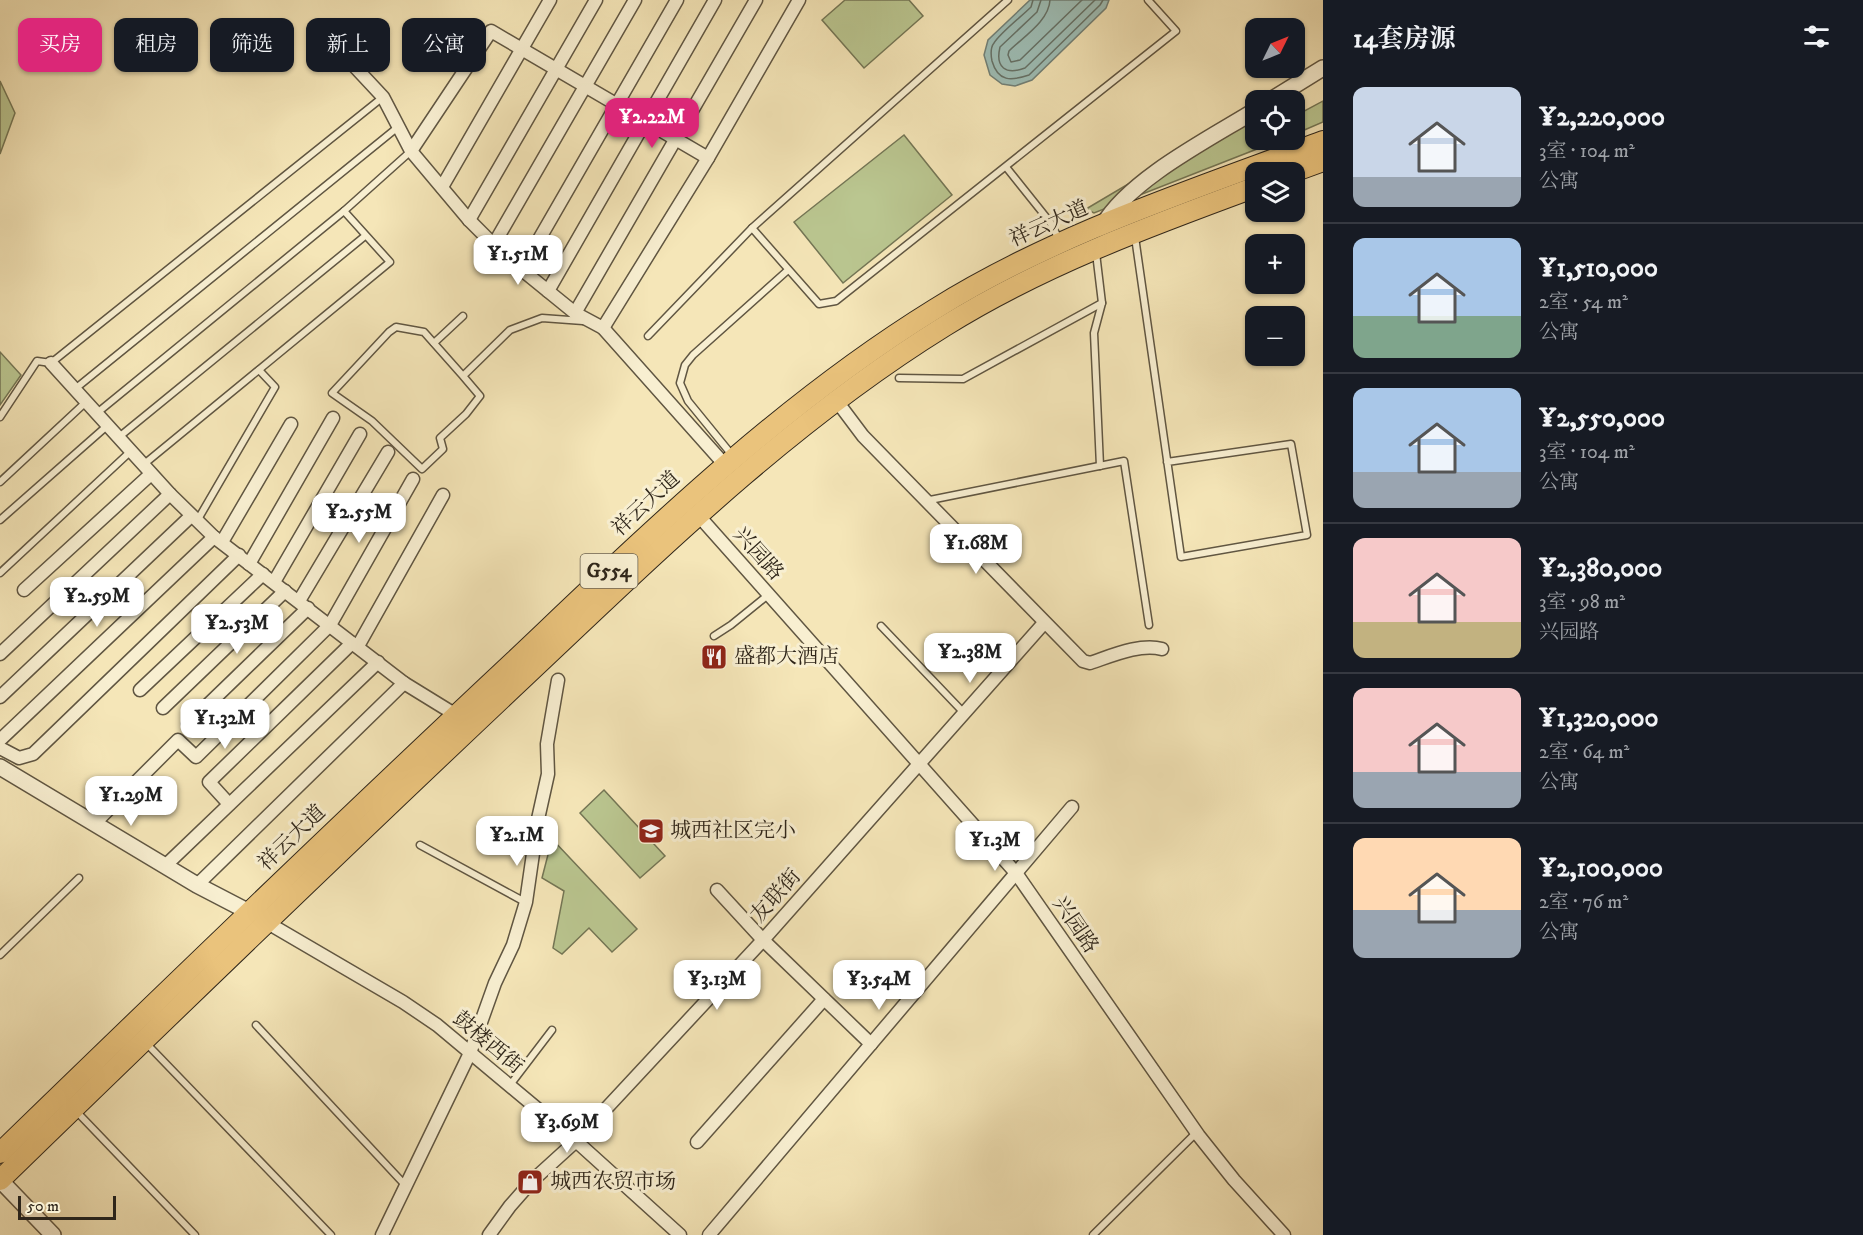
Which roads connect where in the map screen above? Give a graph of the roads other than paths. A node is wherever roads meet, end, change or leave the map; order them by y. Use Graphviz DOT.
graph roads {
  1 [pos="550,0"];
  2 [pos="596,0"];
  3 [pos="635,0"];
  4 [pos="677,0"];
  5 [pos="715,0"];
  6 [pos="756,0"];
  7 [pos="799,0"];
  8 [pos="1008,0"];
  9 [pos="1149,0"];
  10 [pos="522,49"];
  11 [pos="1323,68"];
  12 [pos="556,69"];
  13 [pos="360,72"];
  14 [pos="585,86"];
  15 [pos="1287,90"];
  16 [pos="383,97"];
  17 [pos="617,105"];
  18 [pos="1245,117"];
  19 [pos="645,121"];
  20 [pos="399,126"];
  21 [pos="675,139"];
  22 [pos="1323,141"];
  23 [pos="411,151"];
  24 [pos="708,158"];
  25 [pos="1323,161"];
  26 [pos="1006,167"];
  27 [pos="1305,168"];
  28 [pos="442,188"];
  29 [pos="1245,190"];
  30 [pos="344,211"];
  31 [pos="469,220"];
  32 [pos="1103,225"];
  33 [pos="752,228"];
  34 [pos="1134,233"];
  35 [pos="365,236"];
  36 [pos="1061,243"];
  37 [pos="494,244"];
  38 [pos="1095,250"];
  39 [pos="522,269"];
  40 [pos="788,270"];
  41 [pos="548,291"];
  42 [pos="1102,303"];
  43 [pos="575,313"];
  44 [pos="463,316"];
  45 [pos="598,325"];
  46 [pos="648,336"];
  47 [pos="434,343"];
  48 [pos="51,363"];
  49 [pos="259,370"];
  50 [pos="463,376"];
  51 [pos="899,378"];
  52 [pos="75,389"];
  53 [pos="836,400"];
  54 [pos="86,402"];
  55 [pos="97,414"];
  56 [pos="0,417"];
  57 [pos="333,418"];
  58 [pos="291,424"];
  59 [pos="108,426"];
  60 [pos="360,435"];
  61 [pos="118,437"];
  62 [pos="131,451"];
  63 [pos="388,452"];
  64 [pos="729,461"];
  65 [pos="1167,462"];
  66 [pos="1100,466"];
  67 [pos="147,470"];
  68 [pos="413,479"];
  69 [pos="0,482"];
  70 [pos="170,494"];
  71 [pos="443,495"];
  72 [pos="924,501"];
  73 [pos="698,515"];
  74 [pos="194,518"];
  75 [pos="0,520"];
  76 [pos="218,539"];
  77 [pos="239,555"];
  78 [pos="249,564"];
  79 [pos="0,573"];
  80 [pos="263,574"];
  81 [pos="274,582"];
  82 [pos="24,590"];
  83 [pos="285,591"];
  84 [pos="768,595"];
  85 [pos="303,604"];
  86 [pos="1044,623"];
  87 [pos="330,625"];
  88 [pos="1149,625"];
  89 [pos="881,626"];
  90 [pos="714,636"];
  91 [pos="355,644"];
  92 [pos="1162,649"];
  93 [pos="0,654"];
  94 [pos="378,662"];
  95 [pos="558,680"];
  96 [pos="404,682"];
  97 [pos="140,690"];
  98 [pos="0,697"];
  99 [pos="163,708"];
  100 [pos="964,713"];
  101 [pos="456,715"];
  102 [pos="188,724"];
  103 [pos="0,740"];
  104 [pos="0,748"];
  105 [pos="918,765"];
  106 [pos="0,767"];
  107 [pos="229,804"];
  108 [pos="1072,807"];
  109 [pos="94,824"];
  110 [pos="420,845"];
  111 [pos="165,866"];
  112 [pos="1016,873"];
  113 [pos="79,878"];
  114 [pos="197,885"];
  115 [pos="717,890"];
  116 [pos="526,902"];
  117 [pos="249,912"];
  118 [pos="266,922"];
  119 [pos="763,940"];
  120 [pos="0,955"];
  121 [pos="824,999"];
  122 [pos="256,1025"];
  123 [pos="552,1030"];
  124 [pos="144,1041"];
  125 [pos="871,1044"];
  126 [pos="470,1053"];
  127 [pos="510,1086"];
  128 [pos="74,1108"];
  129 [pos="1196,1133"];
  130 [pos="576,1141"];
  131 [pos="697,1142"];
  132 [pos="0,1153"];
  133 [pos="0,1180"];
  134 [pos="406,1186"];
  135 [pos="53,1235"];
  136 [pos="195,1235"];
  137 [pos="331,1235"];
  138 [pos="382,1235"];
  139 [pos="489,1235"];
  140 [pos="680,1235"];
  141 [pos="709,1235"];
  142 [pos="1093,1235"];
  143 [pos="1284,1235"];
  1 -- 10 [label="street"];
  2 -- 12 [label="street"];
  3 -- 14 [label="street"];
  4 -- 17 [label="street"];
  5 -- 19 [label="street"];
  6 -- 21 [label="street"];
  7 -- 24 [label="street"];
  8 -- 33 [label="lane"];
  9 -- 26 [label="lane"];
  10 -- 12 [label="street"];
  10 -- 23 [label="street"];
  10 -- 28 [label="street"];
  11 -- 15 [label="street"];
  12 -- 14 [label="street"];
  12 -- 31 [label="street"];
  13 -- 16 [label="street"];
  14 -- 17 [label="street"];
  14 -- 37 [label="street"];
  16 -- 20 [label="street"];
  16 -- 48 [label="lane"];
  17 -- 19 [label="street"];
  17 -- 39 [label="street"];
  18 -- 32 [label="street"];
  19 -- 21 [label="street"];
  19 -- 41 [label="street"];
  20 -- 23 [label="street"];
  20 -- 52 [label="lane"];
  21 -- 24 [label="street"];
  21 -- 43 [label="street"];
  22 -- 32 [label="highway, 祥云大道 / G554"];
  23 -- 28 [label="street"];
  23 -- 30 [label="lane"];
  24 -- 45 [label="street"];
  25 -- 27 [label="highway"];
  26 -- 36 [label="lane"];
  26 -- 40 [label="lane"];
  28 -- 31 [label="street"];
  29 -- 34 [label="highway, 祥云大道 / G554"];
  30 -- 35 [label="lane"];
  30 -- 55 [label="lane"];
  31 -- 37 [label="street"];
  32 -- 36 [label="highway, 祥云大道 / G554"];
  33 -- 40 [label="lane"];
  33 -- 46 [label="lane"];
  34 -- 38 [label="highway, 祥云大道 / G554"];
  34 -- 65 [label="lane"];
  35 -- 49 [label="lane"];
  35 -- 61 [label="lane"];
  36 -- 64 [label="highway, 祥云大道 / G554"];
  37 -- 39 [label="street"];
  38 -- 42 [label="lane"];
  38 -- 53 [label="highway, 祥云大道 / G554"];
  39 -- 41 [label="street"];
  40 -- 64 [label="lane"];
  41 -- 43 [label="street"];
  42 -- 51 [label="lane"];
  42 -- 66 [label="lane"];
  43 -- 45 [label="street"];
  44 -- 47 [label="lane"];
  45 -- 50 [label="lane"];
  45 -- 64 [label="street"];
  47 -- 50 [label="lane"];
  47 -- 50 [label="lane"];
  48 -- 52 [label="street"];
  48 -- 56 [label="lane"];
  49 -- 67 [label="lane"];
  49 -- 74 [label="lane"];
  52 -- 54 [label="street"];
  53 -- 72 [label="street"];
  53 -- 73 [label="highway, 祥云大道 / G554"];
  54 -- 55 [label="street"];
  54 -- 69 [label="lane"];
  55 -- 59 [label="street"];
  57 -- 78 [label="street"];
  58 -- 76 [label="street"];
  59 -- 61 [label="street"];
  59 -- 75 [label="lane"];
  60 -- 81 [label="street"];
  61 -- 62 [label="street"];
  62 -- 67 [label="street"];
  62 -- 79 [label="lane"];
  63 -- 85 [label="street"];
  64 -- 101 [label="highway, 祥云大道 / G554"];
  65 -- 65 [label="lane"];
  66 -- 72 [label="lane"];
  66 -- 88 [label="lane"];
  67 -- 70 [label="street"];
  67 -- 82 [label="street"];
  68 -- 87 [label="street"];
  70 -- 74 [label="street"];
  70 -- 93 [label="street"];
  71 -- 91 [label="street"];
  72 -- 86 [label="street"];
  73 -- 84 [label="street, 兴园路"];
  73 -- 118 [label="highway, 祥云大道 / G554"];
  74 -- 76 [label="street"];
  74 -- 98 [label="street"];
  76 -- 77 [label="street"];
  76 -- 103 [label="street"];
  77 -- 78 [label="street"];
  77 -- 104 [label="street"];
  78 -- 80 [label="street"];
  80 -- 81 [label="street"];
  80 -- 97 [label="street"];
  81 -- 83 [label="street"];
  83 -- 85 [label="street"];
  83 -- 99 [label="street"];
  84 -- 90 [label="lane"];
  84 -- 105 [label="street, 兴园路"];
  85 -- 87 [label="street"];
  85 -- 102 [label="street"];
  86 -- 92 [label="street"];
  86 -- 100 [label="street, 友联街"];
  87 -- 91 [label="street"];
  87 -- 109 [label="street"];
  89 -- 100 [label="lane"];
  91 -- 94 [label="street"];
  91 -- 107 [label="street"];
  94 -- 96 [label="street"];
  94 -- 107 [label="street"];
  95 -- 116 [label="street"];
  96 -- 101 [label="street"];
  96 -- 114 [label="street"];
  100 -- 105 [label="street, 友联街"];
  101 -- 117 [label="highway, 祥云大道 / G554"];
  105 -- 112 [label="street, 兴园路"];
  105 -- 119 [label="street, 友联街"];
  106 -- 109 [label="street"];
  107 -- 111 [label="street"];
  108 -- 112 [label="street"];
  109 -- 111 [label="street"];
  110 -- 116 [label="lane"];
  111 -- 114 [label="street"];
  112 -- 125 [label="street"];
  112 -- 129 [label="street, 兴园路"];
  113 -- 120 [label="lane"];
  114 -- 117 [label="street"];
  115 -- 119 [label="street"];
  116 -- 126 [label="street"];
  117 -- 118 [label="street, 鼓楼西街"];
  117 -- 132 [label="highway, 祥云大道 / G554"];
  118 -- 124 [label="highway, 祥云大道 / G554"];
  118 -- 126 [label="street, 鼓楼西街"];
  119 -- 121 [label="street"];
  119 -- 130 [label="street, 友联街"];
  121 -- 125 [label="street"];
  121 -- 131 [label="street"];
  122 -- 134 [label="lane"];
  123 -- 127 [label="lane"];
  124 -- 128 [label="highway, 祥云大道 / G554"];
  124 -- 137 [label="lane"];
  125 -- 141 [label="street"];
  126 -- 127 [label="street, 鼓楼西街"];
  126 -- 134 [label="street"];
  127 -- 130 [label="street, 鼓楼西街"];
  128 -- 133 [label="highway, 祥云大道 / G554"];
  128 -- 136 [label="lane"];
  129 -- 142 [label="lane"];
  129 -- 143 [label="street, 兴园路"];
  130 -- 139 [label="street, 友联街"];
  130 -- 140 [label="street, 鼓楼西街"];
  133 -- 135 [label="street"];
  134 -- 138 [label="street"];
}
